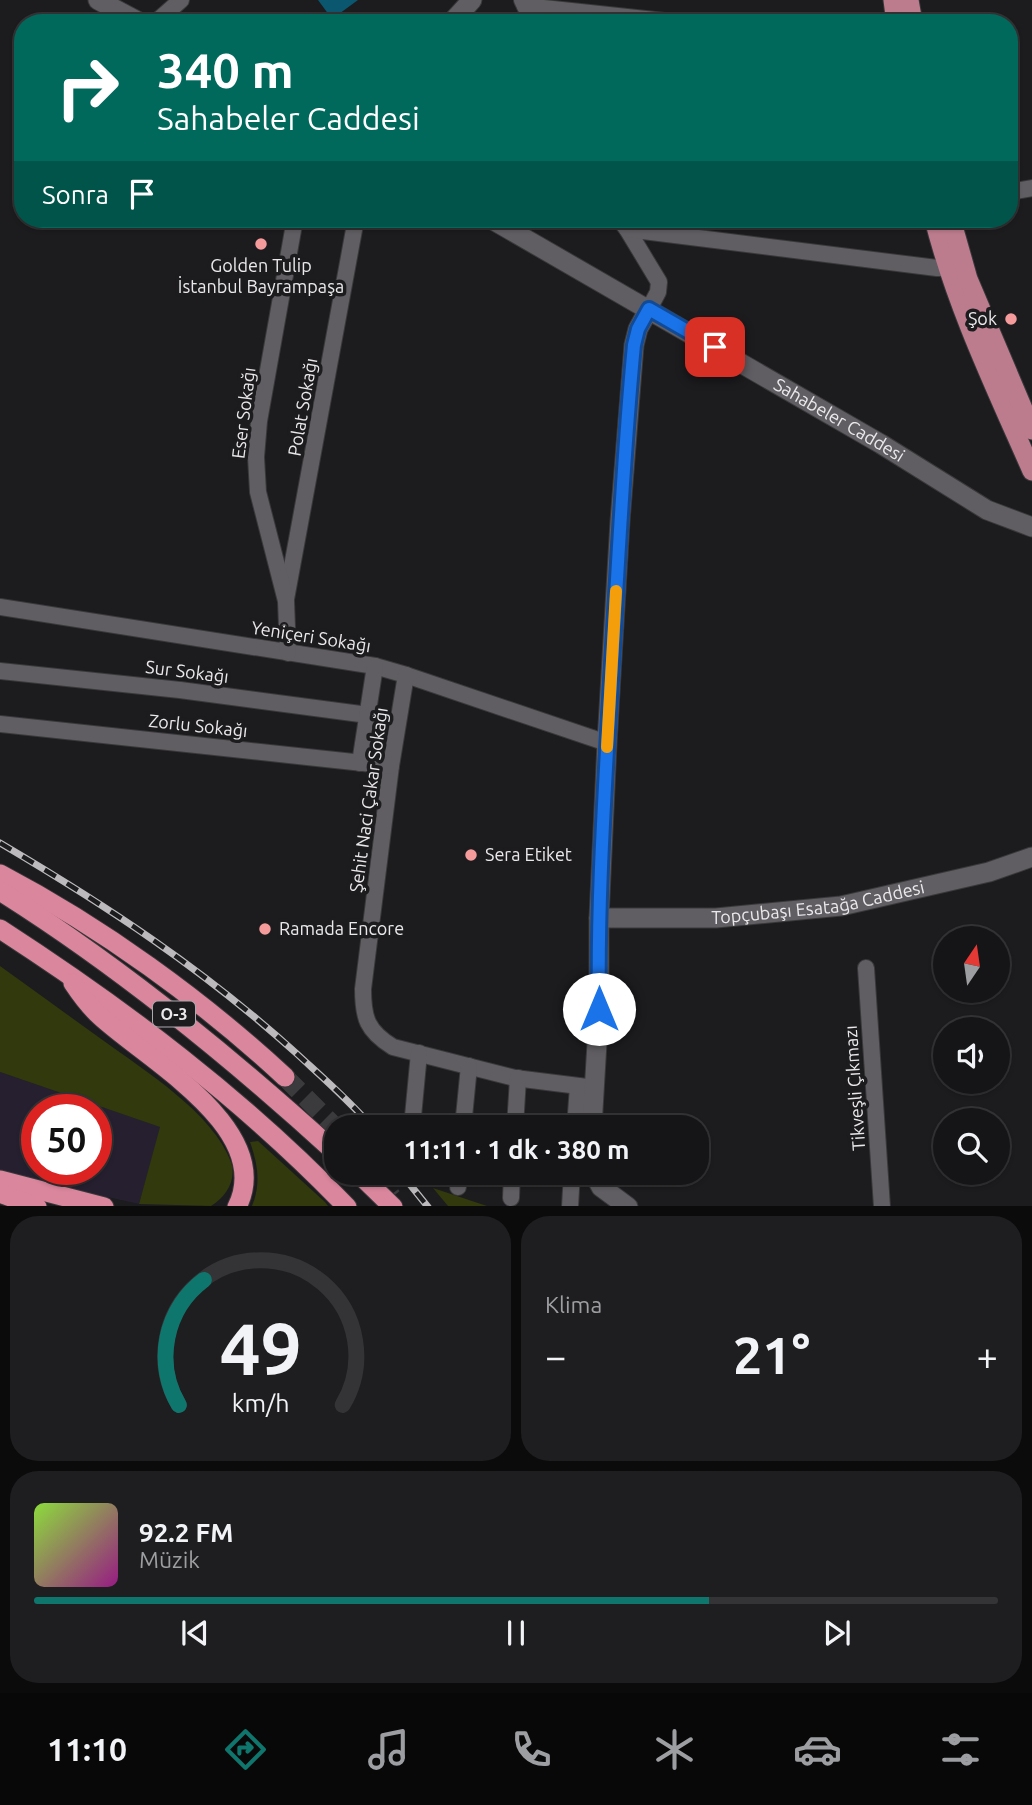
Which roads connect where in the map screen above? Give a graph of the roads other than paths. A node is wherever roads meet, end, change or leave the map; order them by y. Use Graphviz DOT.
graph roads {
  1 [pos="98,0"];
  2 [pos="181,0"];
  3 [pos="472,0"];
  4 [pos="524,3"];
  5 [pos="124,14"];
  6 [pos="165,14"];
  7 [pos="459,14"];
  8 [pos="611,14"];
  9 [pos="293,228"];
  10 [pos="354,228"];
  11 [pos="507,228"];
  12 [pos="625,228"];
  13 [pos="653,228"];
  14 [pos="937,228"];
  15 [pos="954,228"];
  16 [pos="948,268"];
  17 [pos="649,309"];
  18 [pos="1032,430"];
  19 [pos="1032,471"];
  20 [pos="1032,527"];
  21 [pos="286,601"];
  22 [pos="0,607"];
  23 [pos="288,653"];
  24 [pos="375,666"];
  25 [pos="0,671"];
  26 [pos="406,675"];
  27 [pos="369,715"];
  28 [pos="0,724"];
  29 [pos="607,743"];
  30 [pos="360,763"];
  31 [pos="391,766"];
  32 [pos="1032,857"];
  33 [pos="0,874"];
  34 [pos="0,891"];
  35 [pos="599,918"];
  36 [pos="0,929"];
  37 [pos="866,968"];
  38 [pos="68,974"];
  39 [pos="419,1053"];
  40 [pos="469,1066"];
  41 [pos="285,1077"];
  42 [pos="519,1078"];
  43 [pos="587,1087"];
  44 [pos="413,1115"];
  45 [pos="464,1115"];
  46 [pos="516,1115"];
  47 [pos="579,1115"];
  48 [pos="590,1115"];
  49 [pos="324,1142"];
  50 [pos="240,1158"];
  51 [pos="0,1180"];
  52 [pos="371,1185"];
  53 [pos="512,1185"];
  54 [pos="571,1185"];
  55 [pos="600,1185"];
  56 [pos="0,1193"];
  57 [pos="511,1198"];
  58 [pos="37,1206"];
  59 [pos="104,1206"];
  60 [pos="220,1206"];
  61 [pos="237,1206"];
  62 [pos="347,1206"];
  63 [pos="393,1206"];
  64 [pos="570,1206"];
  65 [pos="628,1206"];
  66 [pos="882,1206"];
  1 -- 5 [label="main road"];
  2 -- 6 [label="street"];
  3 -- 7 [label="main road"];
  4 -- 8 [label="street"];
  9 -- 21 [label="street, Eser Sokağı"];
  10 -- 21 [label="street, Polat Sokağı"];
  11 -- 17 [label="main road, Sahabeler Caddesi"];
  12 -- 17 [label="street"];
  13 -- 16 [label="street"];
  14 -- 16 [label="main road"];
  15 -- 18 [label="main road"];
  16 -- 19 [label="main road"];
  17 -- 20 [label="main road, Sahabeler Caddesi"];
  17 -- 29 [label="main road"];
  21 -- 23 [label="street, Eser Sokağı"];
  22 -- 23 [label="street, Yeniçeri Sokağı"];
  23 -- 24 [label="street, Yeniçeri Sokağı"];
  24 -- 26 [label="street, Yeniçeri Sokağı"];
  24 -- 27 [label="street"];
  25 -- 27 [label="street, Sur Sokağı"];
  26 -- 29 [label="street, Yeniçeri Sokağı"];
  26 -- 31 [label="street, Şehit Naci Çakar Sokağı"];
  27 -- 30 [label="street"];
  28 -- 30 [label="street, Zorlu Sokağı"];
  29 -- 35 [label="main road"];
  30 -- 31 [label="street, Zorlu Sokağı"];
  31 -- 39 [label="street, Şehit Naci Çakar Sokağı"];
  32 -- 35 [label="main road, Topçubaşı Esatağa Caddesi"];
  33 -- 41 [label="highway"];
  34 -- 49 [label="highway, O-3"];
  35 -- 43 [label="main road"];
  36 -- 38 [label="highway, O-3"];
  37 -- 66 [label="street, Tikveşli Çıkmazı"];
  38 -- 50 [label="highway"];
  38 -- 62 [label="highway, O-3"];
  39 -- 40 [label="street, Şehit Naci Çakar Sokağı"];
  39 -- 44 [label="street"];
  40 -- 42 [label="street, Şehit Naci Çakar Sokağı"];
  40 -- 45 [label="street"];
  42 -- 43 [label="street, Şehit Naci Çakar Sokağı"];
  42 -- 46 [label="street"];
  43 -- 47 [label="street"];
  43 -- 48 [label="main road"];
  50 -- 60 [label="highway"];
  50 -- 61 [label="highway"];
  51 -- 59 [label="highway"];
  52 -- 63 [label="highway"];
  53 -- 57 [label="street"];
  54 -- 64 [label="street"];
  55 -- 65 [label="main road"];
  56 -- 58 [label="highway"];
}
